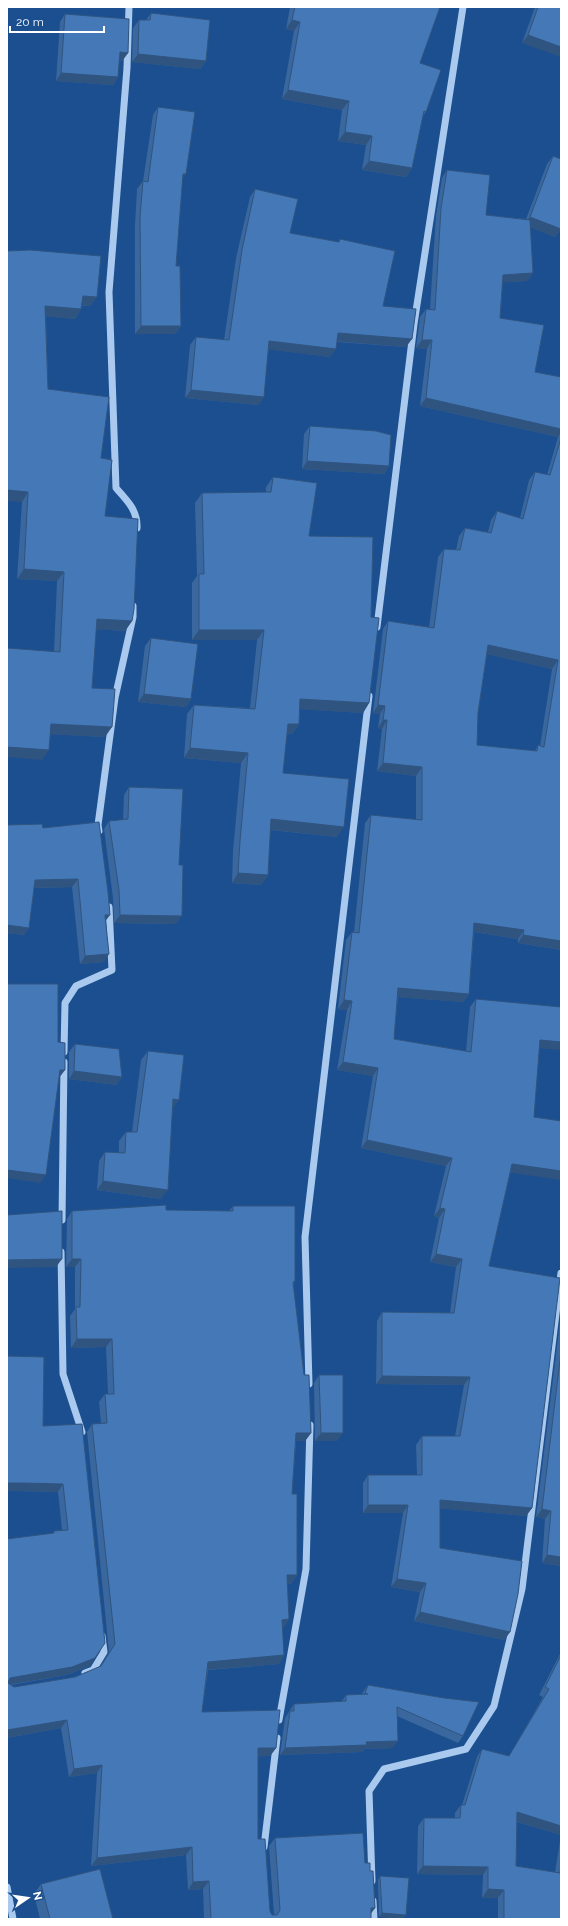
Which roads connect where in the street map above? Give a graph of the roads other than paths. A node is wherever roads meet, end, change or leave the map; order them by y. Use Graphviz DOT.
graph roads {
  1 [pos="129,7"];
  2 [pos="463,7"];
  3 [pos="137,534"];
  4 [pos="134,595"];
  5 [pos="376,638"];
  6 [pos="370,685"];
  7 [pos="100,840"];
  8 [pos="108,899"];
  9 [pos="62,1224"];
  10 [pos="62,1248"];
  11 [pos="561,1273"];
  12 [pos="309,1388"];
  13 [pos="310,1420"];
  14 [pos="83,1441"];
  15 [pos="102,1628"];
  16 [pos="80,1675"];
  17 [pos="265,1856"];
  18 [pos="7,1887"];
  19 [pos="373,1887"];
  20 [pos="373,1895"];
  21 [pos="13,1919"];
  22 [pos="374,1919"];
  1 -- 3 [label="street"];
  2 -- 5 [label="street"];
  4 -- 7 [label="street"];
  6 -- 12 [label="street"];
  8 -- 9 [label="street"];
  10 -- 14 [label="street"];
  11 -- 19 [label="street"];
  13 -- 17 [label="street"];
  15 -- 16 [label="street"];
  18 -- 21 [label="street"];
  20 -- 22 [label="street"];
}
